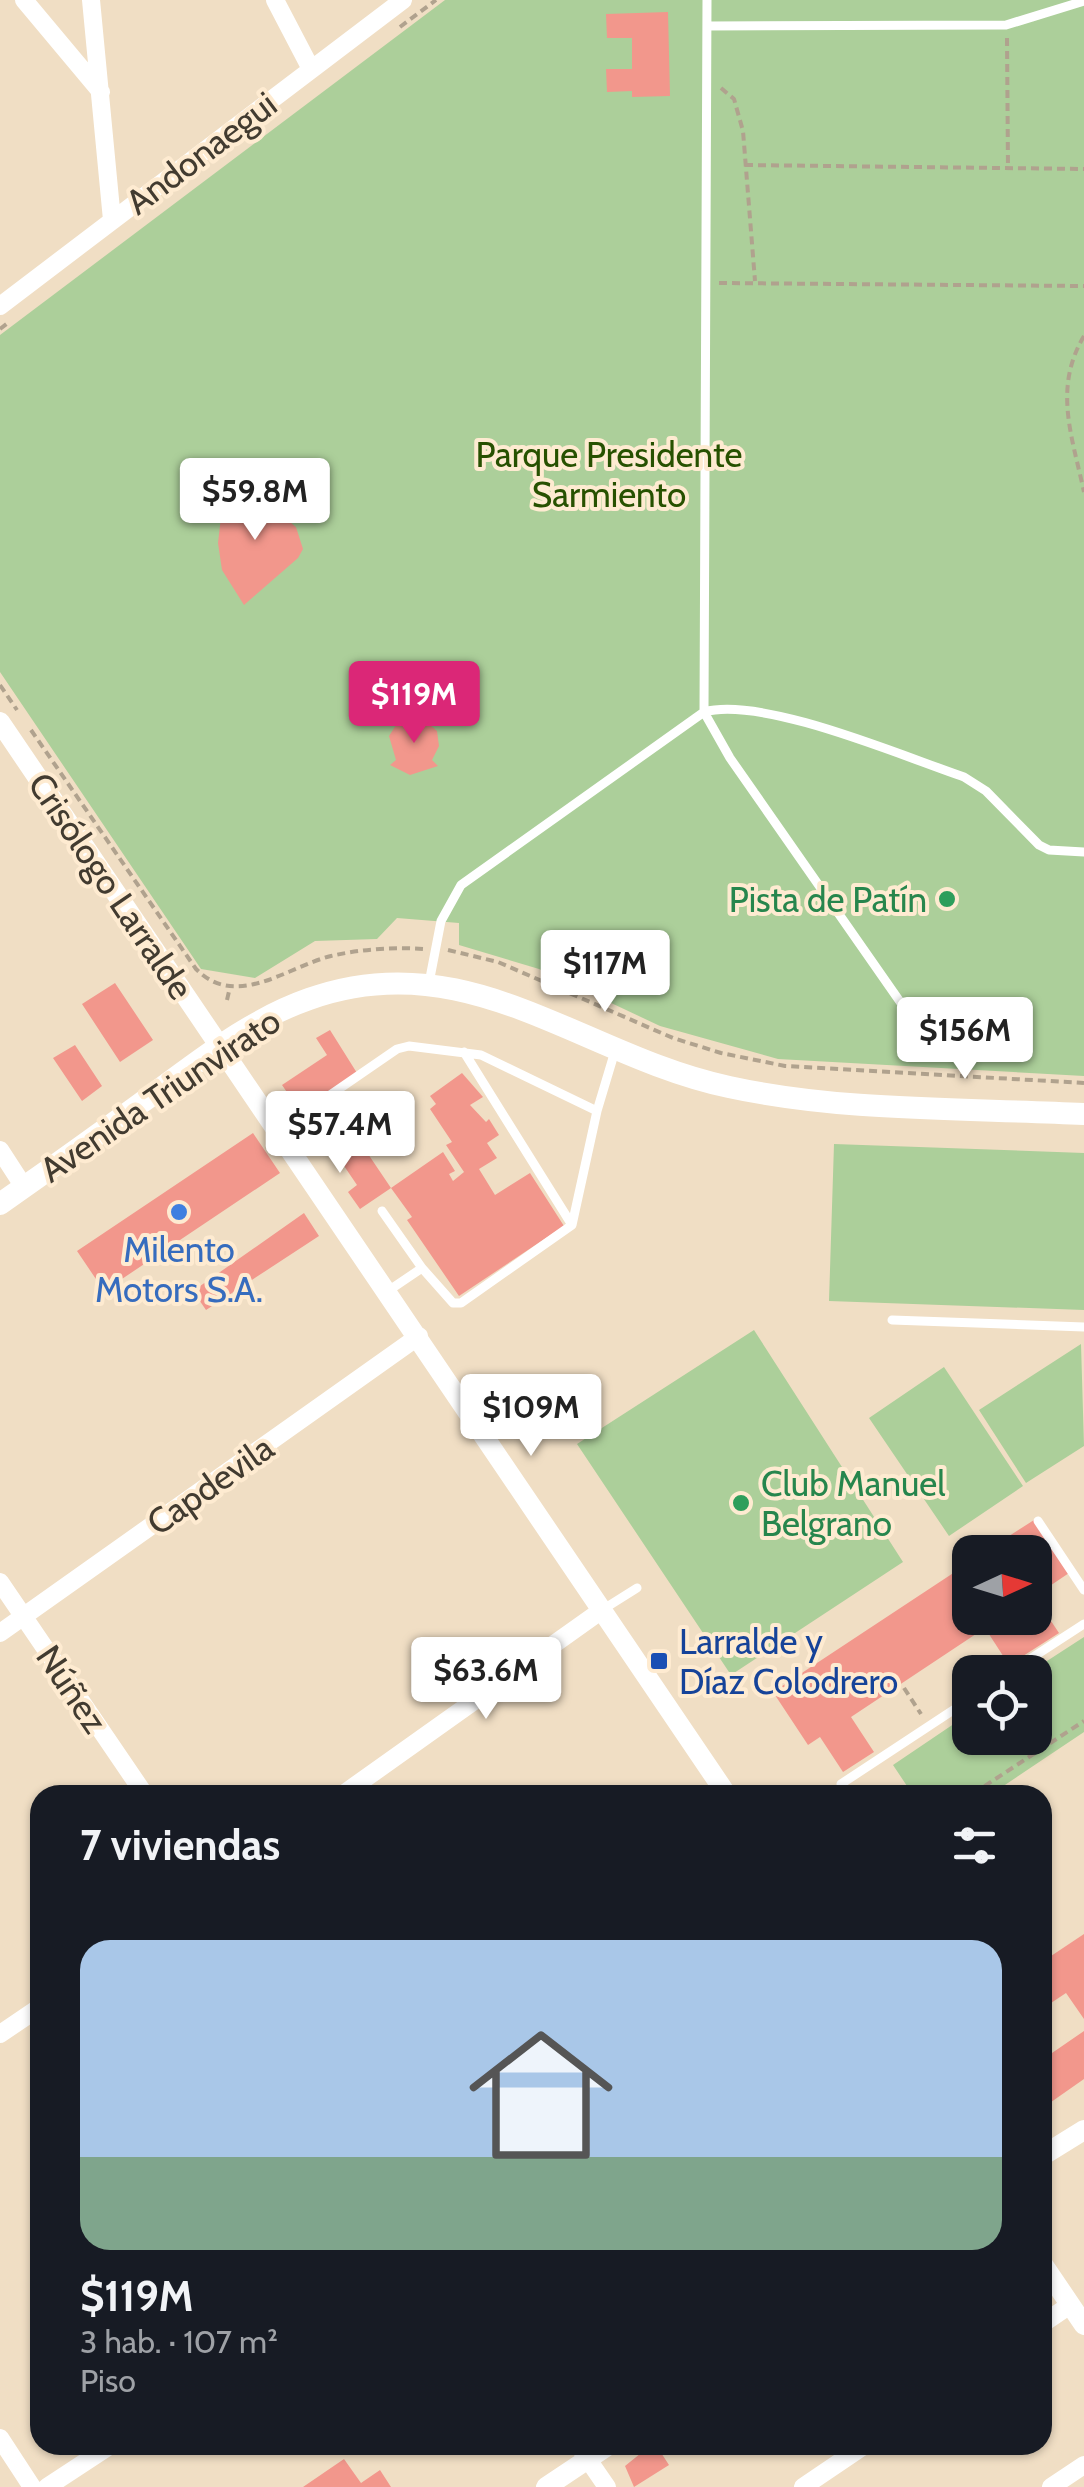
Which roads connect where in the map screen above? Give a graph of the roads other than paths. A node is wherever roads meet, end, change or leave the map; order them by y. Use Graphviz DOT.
graph roads {
  1 [pos="24,0"];
  2 [pos="91,0"];
  3 [pos="275,0"];
  4 [pos="404,0"];
  5 [pos="708,0"];
  6 [pos="1084,1"];
  7 [pos="708,26"];
  8 [pos="311,70"];
  9 [pos="102,93"];
  10 [pos="112,220"];
  11 [pos="0,306"];
  12 [pos="704,712"];
  13 [pos="0,722"];
  14 [pos="1084,852"];
  15 [pos="430,983"];
  16 [pos="918,1026"];
  17 [pos="220,1045"];
  18 [pos="616,1048"];
  19 [pos="464,1052"];
  20 [pos="597,1110"];
  21 [pos="304,1113"];
  22 [pos="1084,1114"];
  23 [pos="0,1150"];
  24 [pos="24,1187"];
  25 [pos="0,1204"];
  26 [pos="382,1211"];
  27 [pos="572,1225"];
  28 [pos="422,1268"];
  29 [pos="388,1290"];
  30 [pos="892,1320"];
  31 [pos="1084,1328"];
  32 [pos="419,1336"];
  33 [pos="1038,1521"];
  34 [pos="0,1582"];
  35 [pos="637,1588"];
  36 [pos="1084,1590"];
  37 [pos="602,1610"];
  38 [pos="23,1618"];
  39 [pos="1084,1624"];
  40 [pos="0,1633"];
  41 [pos="1036,1655"];
  42 [pos="952,1711"];
  43 [pos="841,1784"];
  44 [pos="138,1785"];
  45 [pos="356,1785"];
  46 [pos="720,1785"];
  47 [pos="30,2013"];
  48 [pos="0,2034"];
  49 [pos="1084,2130"];
  50 [pos="1052,2150"];
  51 [pos="1052,2278"];
  52 [pos="1070,2305"];
  53 [pos="1052,2317"];
  54 [pos="1084,2325"];
  55 [pos="0,2438"];
  56 [pos="96,2455"];
  57 [pos="580,2455"];
  58 [pos="585,2455"];
  59 [pos="850,2455"];
  60 [pos="1084,2466"];
  61 [pos="32,2487"];
  62 [pos="47,2487"];
  63 [pos="546,2487"];
  64 [pos="607,2487"];
  65 [pos="803,2487"];
  66 [pos="1051,2487"];
  1 -- 9 [label="street"];
  2 -- 9 [label="street"];
  3 -- 8 [label="street"];
  4 -- 8 [label="street, Andonaegui"];
  5 -- 7 [label="lane"];
  6 -- 7 [label="lane"];
  7 -- 12 [label="lane"];
  8 -- 10 [label="street, Andonaegui"];
  9 -- 10 [label="street"];
  10 -- 11 [label="street, Andonaegui"];
  12 -- 14 [label="lane"];
  12 -- 15 [label="lane"];
  12 -- 16 [label="lane"];
  13 -- 17 [label="street, Crisólogo Larralde"];
  15 -- 17 [label="main road, Avenida Triunvirato"];
  15 -- 18 [label="main road, Avenida Triunvirato"];
  17 -- 24 [label="main road, Avenida Triunvirato"];
  17 -- 29 [label="street, Crisólogo Larralde"];
  18 -- 20 [label="lane"];
  18 -- 22 [label="main road, Avenida Triunvirato"];
  19 -- 20 [label="lane"];
  19 -- 21 [label="lane"];
  19 -- 27 [label="lane"];
  20 -- 27 [label="lane"];
  23 -- 24 [label="street"];
  24 -- 25 [label="main road, Avenida Triunvirato"];
  26 -- 28 [label="lane"];
  27 -- 28 [label="lane"];
  28 -- 29 [label="lane"];
  29 -- 32 [label="street, Crisólogo Larralde"];
  30 -- 31 [label="lane"];
  32 -- 37 [label="street, Crisólogo Larralde"];
  32 -- 38 [label="street, Capdevila"];
  33 -- 36 [label="lane"];
  34 -- 38 [label="street, Núñez"];
  35 -- 37 [label="lane"];
  37 -- 45 [label="street"];
  37 -- 46 [label="street, Crisólogo Larralde"];
  38 -- 40 [label="street, Capdevila"];
  38 -- 44 [label="street, Núñez"];
  39 -- 41 [label="lane"];
  42 -- 43 [label="lane"];
  47 -- 48 [label="street"];
  49 -- 50 [label="street"];
  51 -- 52 [label="street"];
  52 -- 53 [label="street"];
  52 -- 54 [label="street"];
  55 -- 61 [label="street"];
  56 -- 62 [label="street"];
  57 -- 63 [label="street"];
  58 -- 64 [label="street"];
  59 -- 65 [label="street"];
  60 -- 66 [label="street"];
}
